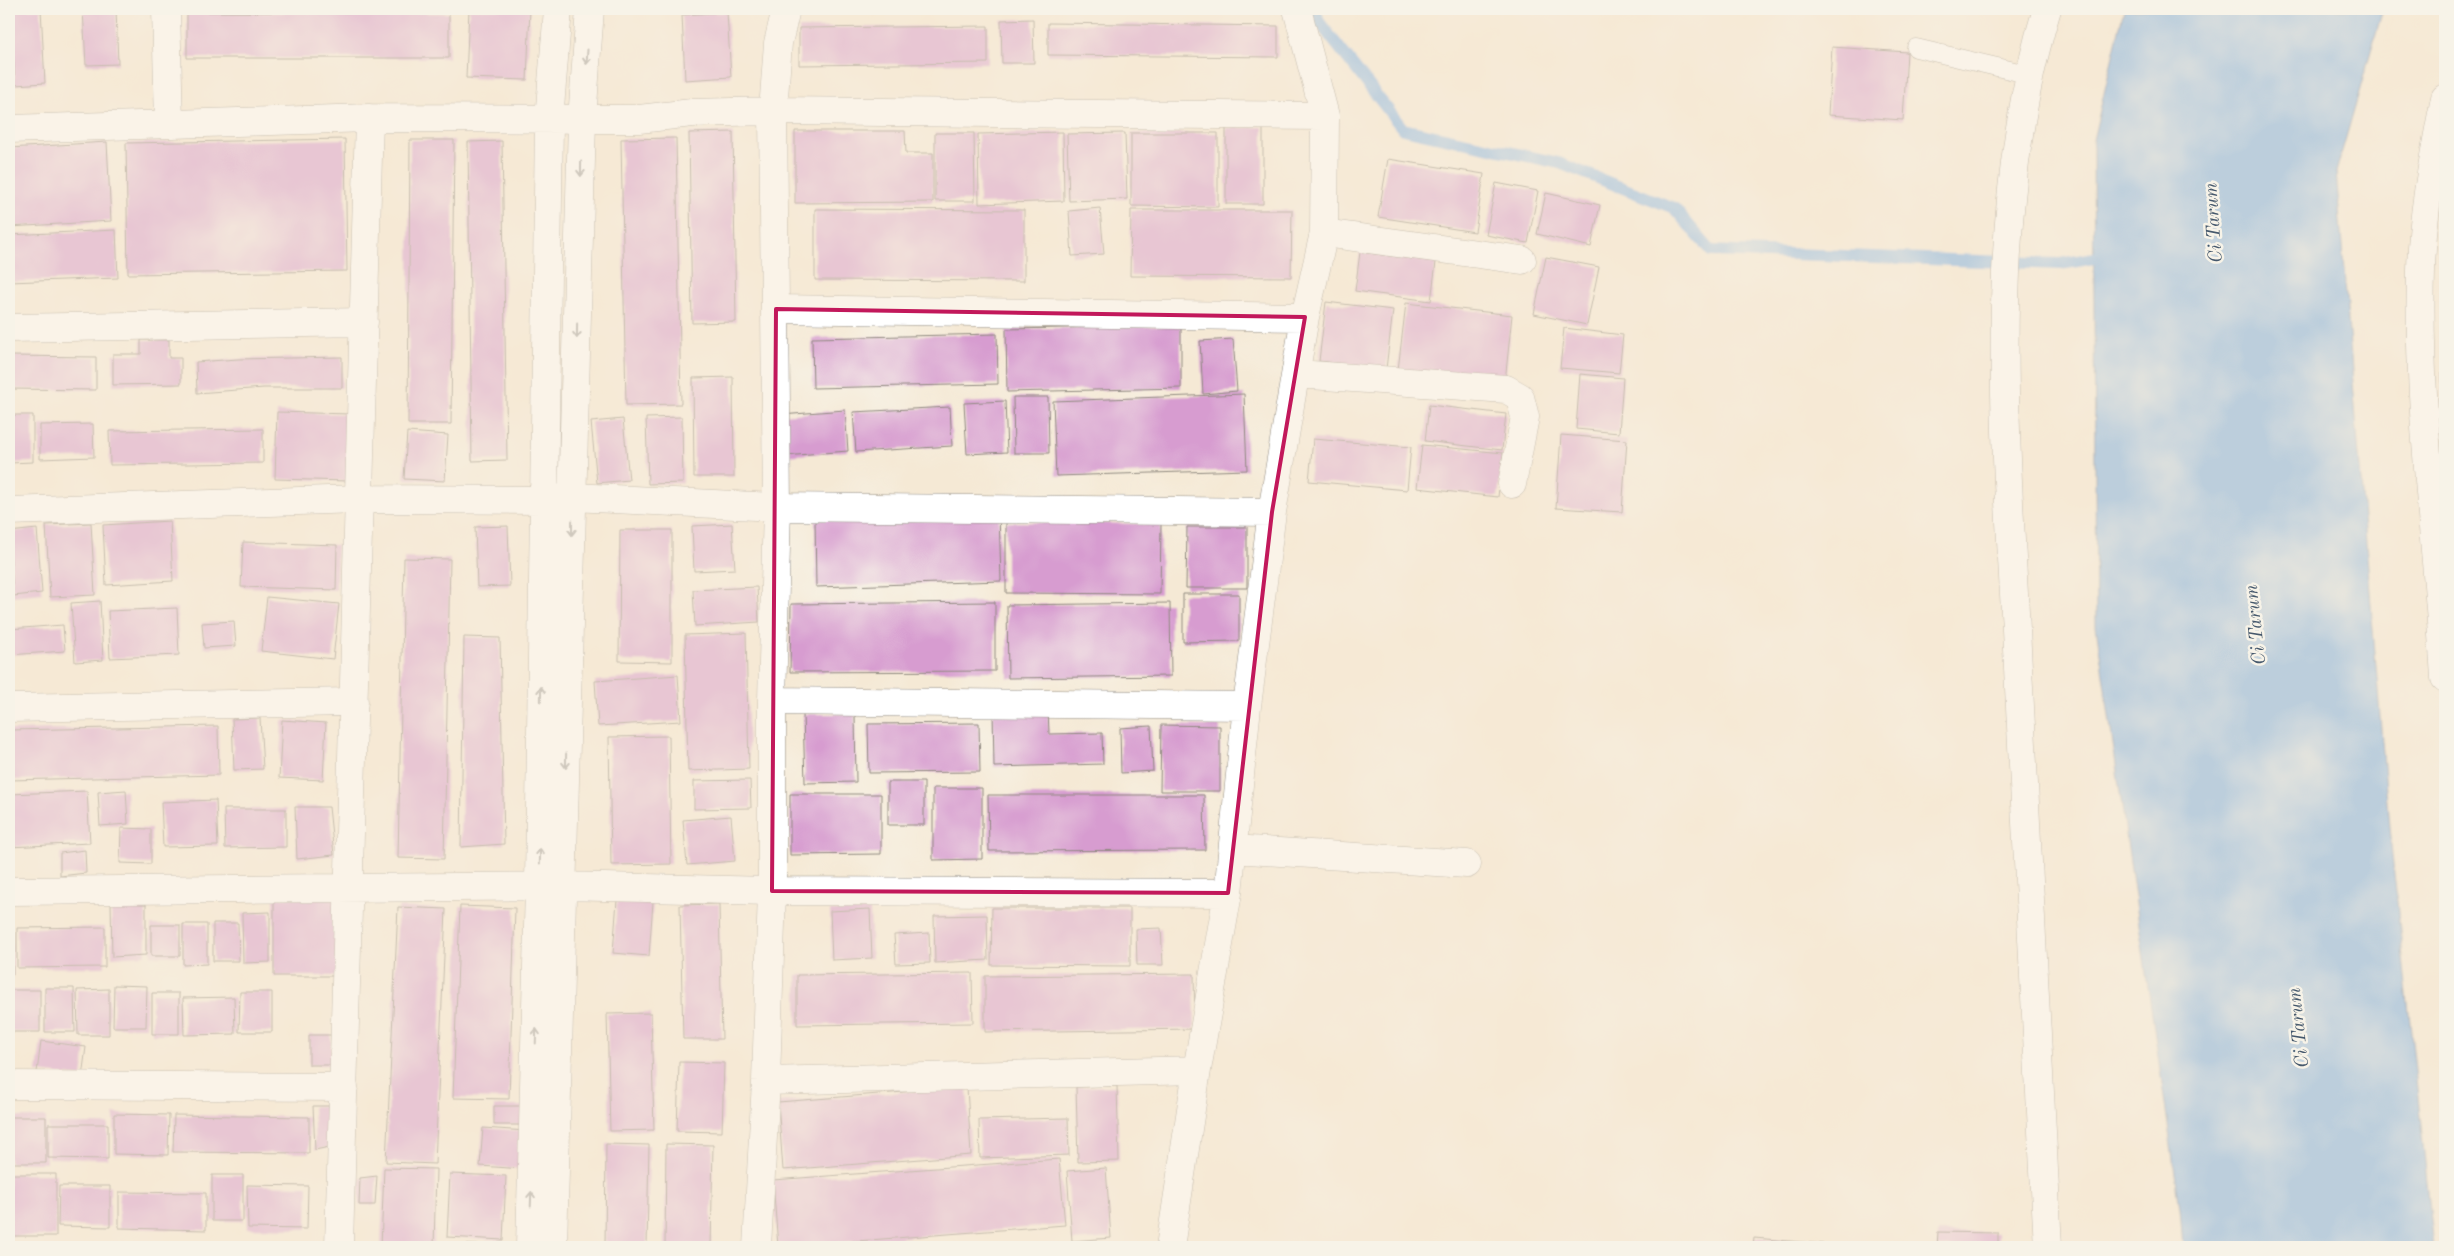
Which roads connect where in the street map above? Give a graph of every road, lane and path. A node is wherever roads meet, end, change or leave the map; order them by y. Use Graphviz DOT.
graph roads {
  1 [pos="166,9"];
  2 [pos="558,9"];
  3 [pos="590,9"];
  4 [pos="786,9"];
  5 [pos="1298,9"];
  6 [pos="2047,9"];
  7 [pos="1916,48"];
  8 [pos="2031,74"];
  9 [pos="2445,98"];
  10 [pos="773,111"];
  11 [pos="1324,116"];
  12 [pos="368,118"];
  13 [pos="549,120"];
  14 [pos="582,120"];
  15 [pos="169,123"];
  16 [pos="9,130"];
  17 [pos="1324,233"];
  18 [pos="1522,260"];
  19 [pos="776,309"];
  20 [pos="1306,317"];
  21 [pos="364,322"];
  22 [pos="9,328"];
  23 [pos="1297,374"];
  24 [pos="1512,484"];
  25 [pos="573,497"];
  26 [pos="357,499"];
  27 [pos="543,500"];
  28 [pos="776,507"];
  29 [pos="9,512"];
  30 [pos="1272,512"];
  31 [pos="2445,678"];
  32 [pos="772,701"];
  33 [pos="354,702"];
  34 [pos="1247,706"];
  35 [pos="9,708"];
  36 [pos="1232,849"];
  37 [pos="1467,864"];
  38 [pos="551,886"];
  39 [pos="348,887"];
  40 [pos="9,891"];
  41 [pos="772,892"];
  42 [pos="1228,893"];
  43 [pos="1197,1070"];
  44 [pos="766,1082"];
  45 [pos="9,1085"];
  46 [pos="344,1088"];
  47 [pos="542,1242"];
  48 [pos="339,1247"];
  49 [pos="757,1247"];
  50 [pos="1170,1247"];
  51 [pos="2048,1247"];
  1 -- 15 [label="street"];
  2 -- 13 [label="street"];
  3 -- 14 [label="street, one-way"];
  4 -- 10 [label="street"];
  5 -- 11 [label="street"];
  6 -- 8 [label="street"];
  7 -- 8 [label="lane"];
  8 -- 51 [label="street"];
  9 -- 31 [label="street"];
  10 -- 11 [label="street"];
  10 -- 14 [label="street"];
  10 -- 19 [label="street"];
  11 -- 17 [label="street"];
  12 -- 13 [label="street"];
  12 -- 15 [label="street"];
  12 -- 21 [label="street"];
  13 -- 14 [label="street"];
  13 -- 27 [label="street"];
  14 -- 25 [label="street, one-way"];
  15 -- 16 [label="street"];
  17 -- 18 [label="street"];
  17 -- 20 [label="street"];
  19 -- 20 [label="street"];
  19 -- 28 [label="street"];
  20 -- 23 [label="street"];
  21 -- 22 [label="street"];
  21 -- 26 [label="street"];
  23 -- 24 [label="street"];
  23 -- 30 [label="street"];
  25 -- 27 [label="street"];
  25 -- 28 [label="street"];
  25 -- 38 [label="street, one-way"];
  26 -- 27 [label="street"];
  26 -- 29 [label="street"];
  26 -- 33 [label="street"];
  38 -- 27 [label="street, one-way"];
  28 -- 30 [label="street"];
  28 -- 32 [label="street"];
  30 -- 34 [label="street"];
  32 -- 34 [label="street"];
  32 -- 41 [label="street"];
  33 -- 35 [label="street"];
  33 -- 39 [label="street"];
  34 -- 36 [label="street"];
  36 -- 37 [label="street"];
  36 -- 42 [label="street"];
  38 -- 39 [label="street"];
  38 -- 41 [label="street"];
  38 -- 47 [label="street"];
  39 -- 40 [label="street"];
  39 -- 46 [label="street"];
  41 -- 42 [label="street"];
  41 -- 44 [label="street"];
  42 -- 43 [label="street"];
  43 -- 44 [label="street"];
  43 -- 50 [label="street"];
  44 -- 49 [label="street"];
  45 -- 46 [label="street"];
  46 -- 48 [label="street"];
}
